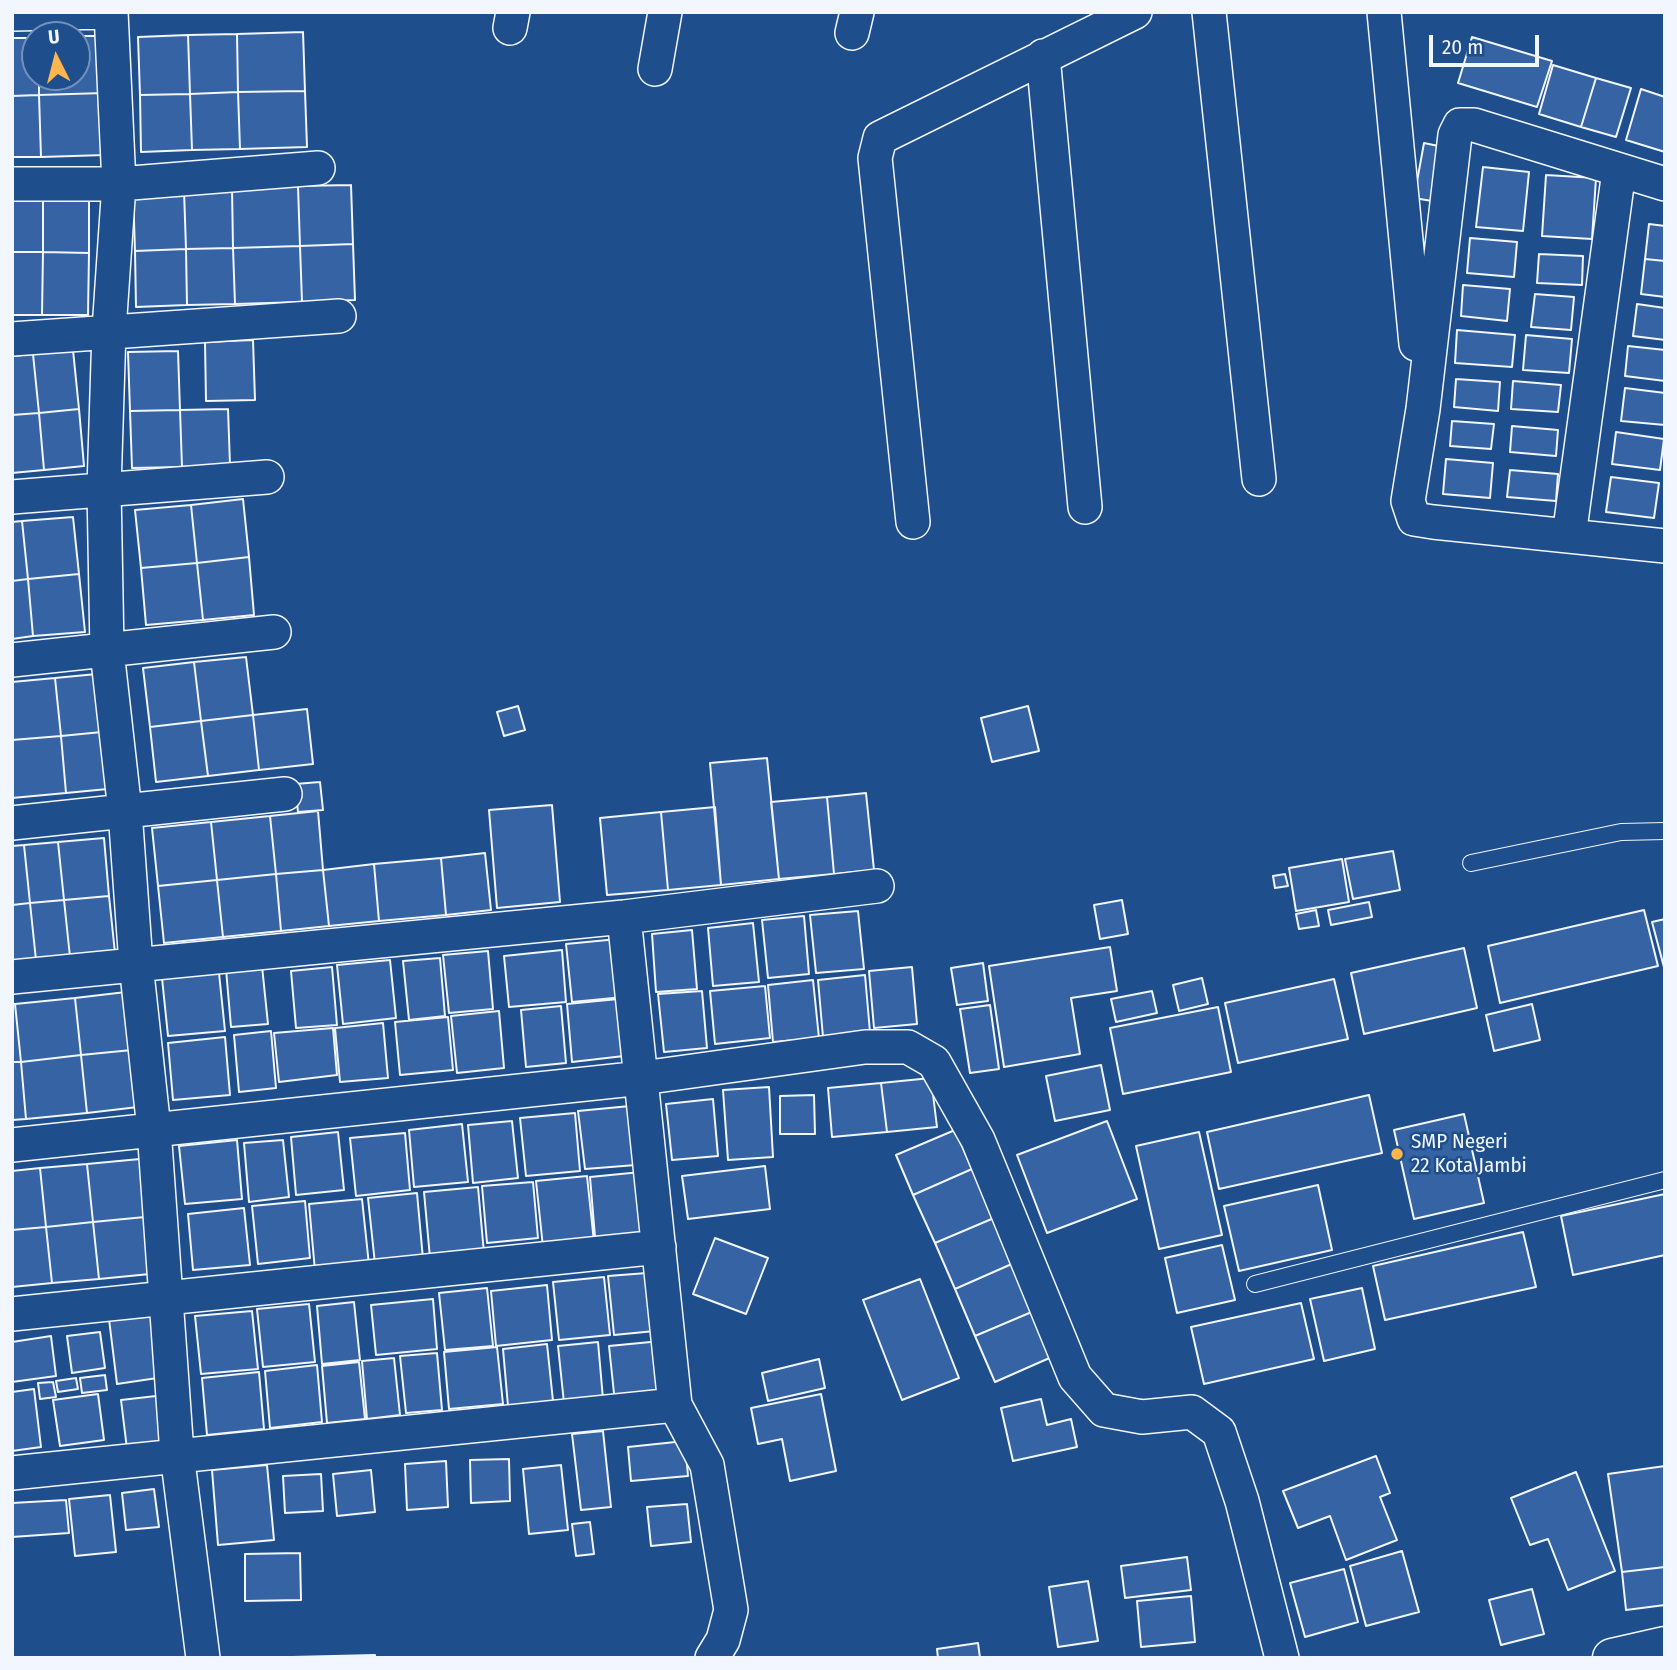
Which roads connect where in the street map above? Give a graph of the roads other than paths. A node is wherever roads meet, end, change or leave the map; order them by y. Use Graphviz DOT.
graph roads {
  1 [pos="109,12"];
  2 [pos="665,12"];
  3 [pos="1135,12"];
  4 [pos="1209,12"];
  5 [pos="1384,12"];
  6 [pos="12,14"];
  7 [pos="1042,56"];
  8 [pos="655,69"];
  9 [pos="318,168"];
  10 [pos="1619,171"];
  11 [pos="12,184"];
  12 [pos="119,184"];
  13 [pos="1665,184"];
  14 [pos="339,316"];
  15 [pos="109,330"];
  16 [pos="12,339"];
  17 [pos="1423,409"];
  18 [pos="267,477"];
  19 [pos="1259,480"];
  20 [pos="104,488"];
  21 [pos="12,496"];
  22 [pos="1085,507"];
  23 [pos="913,523"];
  24 [pos="1569,536"];
  25 [pos="1665,546"];
  26 [pos="274,632"];
  27 [pos="107,651"];
  28 [pos="12,660"];
  29 [pos="285,794"];
  30 [pos="125,811"];
  31 [pos="12,823"];
  32 [pos="1665,831"];
  33 [pos="1471,863"];
  34 [pos="877,886"];
  35 [pos="624,917"];
  36 [pos="136,964"];
  37 [pos="12,977"];
  38 [pos="642,1078"];
  39 [pos="154,1129"];
  40 [pos="12,1145"];
  41 [pos="1665,1180"];
  42 [pos="659,1247"];
  43 [pos="1255,1284"];
  44 [pos="166,1297"];
  45 [pos="12,1314"];
  46 [pos="675,1405"];
  47 [pos="177,1454"];
  48 [pos="12,1473"];
  49 [pos="1665,1646"];
  50 [pos="204,1658"];
  51 [pos="712,1658"];
  52 [pos="1282,1658"];
  53 [pos="1612,1658"];
  1 -- 6 [label="street"];
  1 -- 12 [label="street"];
  2 -- 8 [label="street"];
  3 -- 7 [label="street"];
  4 -- 19 [label="street"];
  5 -- 17 [label="street"];
  7 -- 22 [label="street"];
  7 -- 23 [label="street"];
  9 -- 12 [label="street"];
  10 -- 13 [label="street"];
  10 -- 17 [label="street"];
  10 -- 24 [label="street"];
  11 -- 12 [label="street"];
  12 -- 15 [label="street"];
  14 -- 15 [label="street"];
  15 -- 16 [label="street"];
  15 -- 20 [label="street"];
  17 -- 24 [label="street"];
  18 -- 20 [label="street"];
  20 -- 21 [label="street"];
  20 -- 27 [label="street"];
  24 -- 25 [label="street"];
  26 -- 27 [label="street"];
  27 -- 28 [label="street"];
  27 -- 30 [label="street"];
  29 -- 30 [label="street"];
  30 -- 31 [label="street"];
  30 -- 36 [label="street"];
  32 -- 33 [label="lane"];
  34 -- 35 [label="street"];
  35 -- 36 [label="street"];
  35 -- 38 [label="street"];
  36 -- 37 [label="street"];
  36 -- 39 [label="street"];
  38 -- 39 [label="street"];
  38 -- 42 [label="street"];
  38 -- 52 [label="street"];
  39 -- 40 [label="street"];
  39 -- 44 [label="street"];
  41 -- 43 [label="lane"];
  42 -- 44 [label="street"];
  42 -- 46 [label="street"];
  44 -- 45 [label="street"];
  44 -- 47 [label="street"];
  46 -- 47 [label="street"];
  46 -- 51 [label="street"];
  47 -- 48 [label="street"];
  47 -- 50 [label="street"];
  49 -- 53 [label="street"];
}
